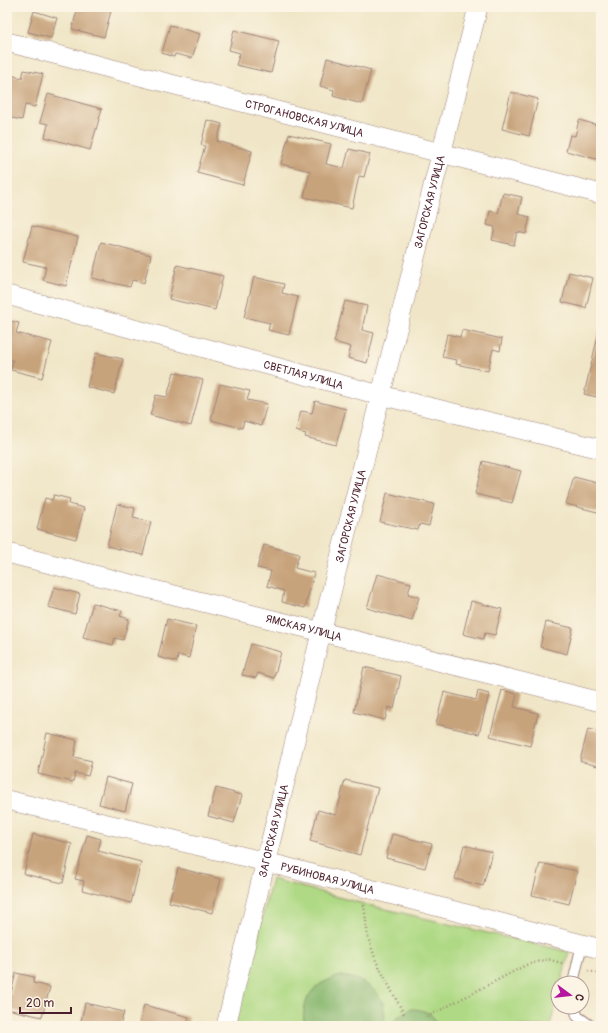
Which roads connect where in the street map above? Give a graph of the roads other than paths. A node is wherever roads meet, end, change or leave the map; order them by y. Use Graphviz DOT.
graph roads {
  1 [pos="478,7"];
  2 [pos="7,42"];
  3 [pos="441,154"];
  4 [pos="601,194"];
  5 [pos="7,295"];
  6 [pos="380,395"];
  7 [pos="601,449"];
  8 [pos="7,553"];
  9 [pos="321,633"];
  10 [pos="601,702"];
  11 [pos="7,800"];
  12 [pos="266,862"];
  13 [pos="582,944"];
  14 [pos="601,949"];
  15 [pos="575,975"];
  16 [pos="577,1015"];
  17 [pos="226,1026"];
  18 [pos="590,1026"];
  1 -- 3 [label="street, ЗАГОРСКАЯ УЛИЦА"];
  2 -- 3 [label="street, СТРОГАНОВСКАЯ УЛИЦА"];
  3 -- 4 [label="street, СТРОГАНОВСКАЯ УЛИЦА"];
  3 -- 6 [label="street, ЗАГОРСКАЯ УЛИЦА"];
  5 -- 6 [label="street, СВЕТЛАЯ УЛИЦА"];
  6 -- 7 [label="street, СВЕТЛАЯ УЛИЦА"];
  6 -- 9 [label="street, ЗАГОРСКАЯ УЛИЦА"];
  8 -- 9 [label="street, ЯМСКАЯ УЛИЦА"];
  9 -- 10 [label="street, ЯМСКАЯ УЛИЦА"];
  9 -- 12 [label="street, ЗАГОРСКАЯ УЛИЦА"];
  11 -- 12 [label="street, РУБИНОВАЯ УЛИЦА"];
  12 -- 13 [label="street, РУБИНОВАЯ УЛИЦА"];
  12 -- 17 [label="street, ЗАГОРСКАЯ УЛИЦА"];
  13 -- 14 [label="street, РУБИНОВАЯ УЛИЦА"];
  13 -- 15 [label="lane"];
  16 -- 18 [label="lane"];
}
